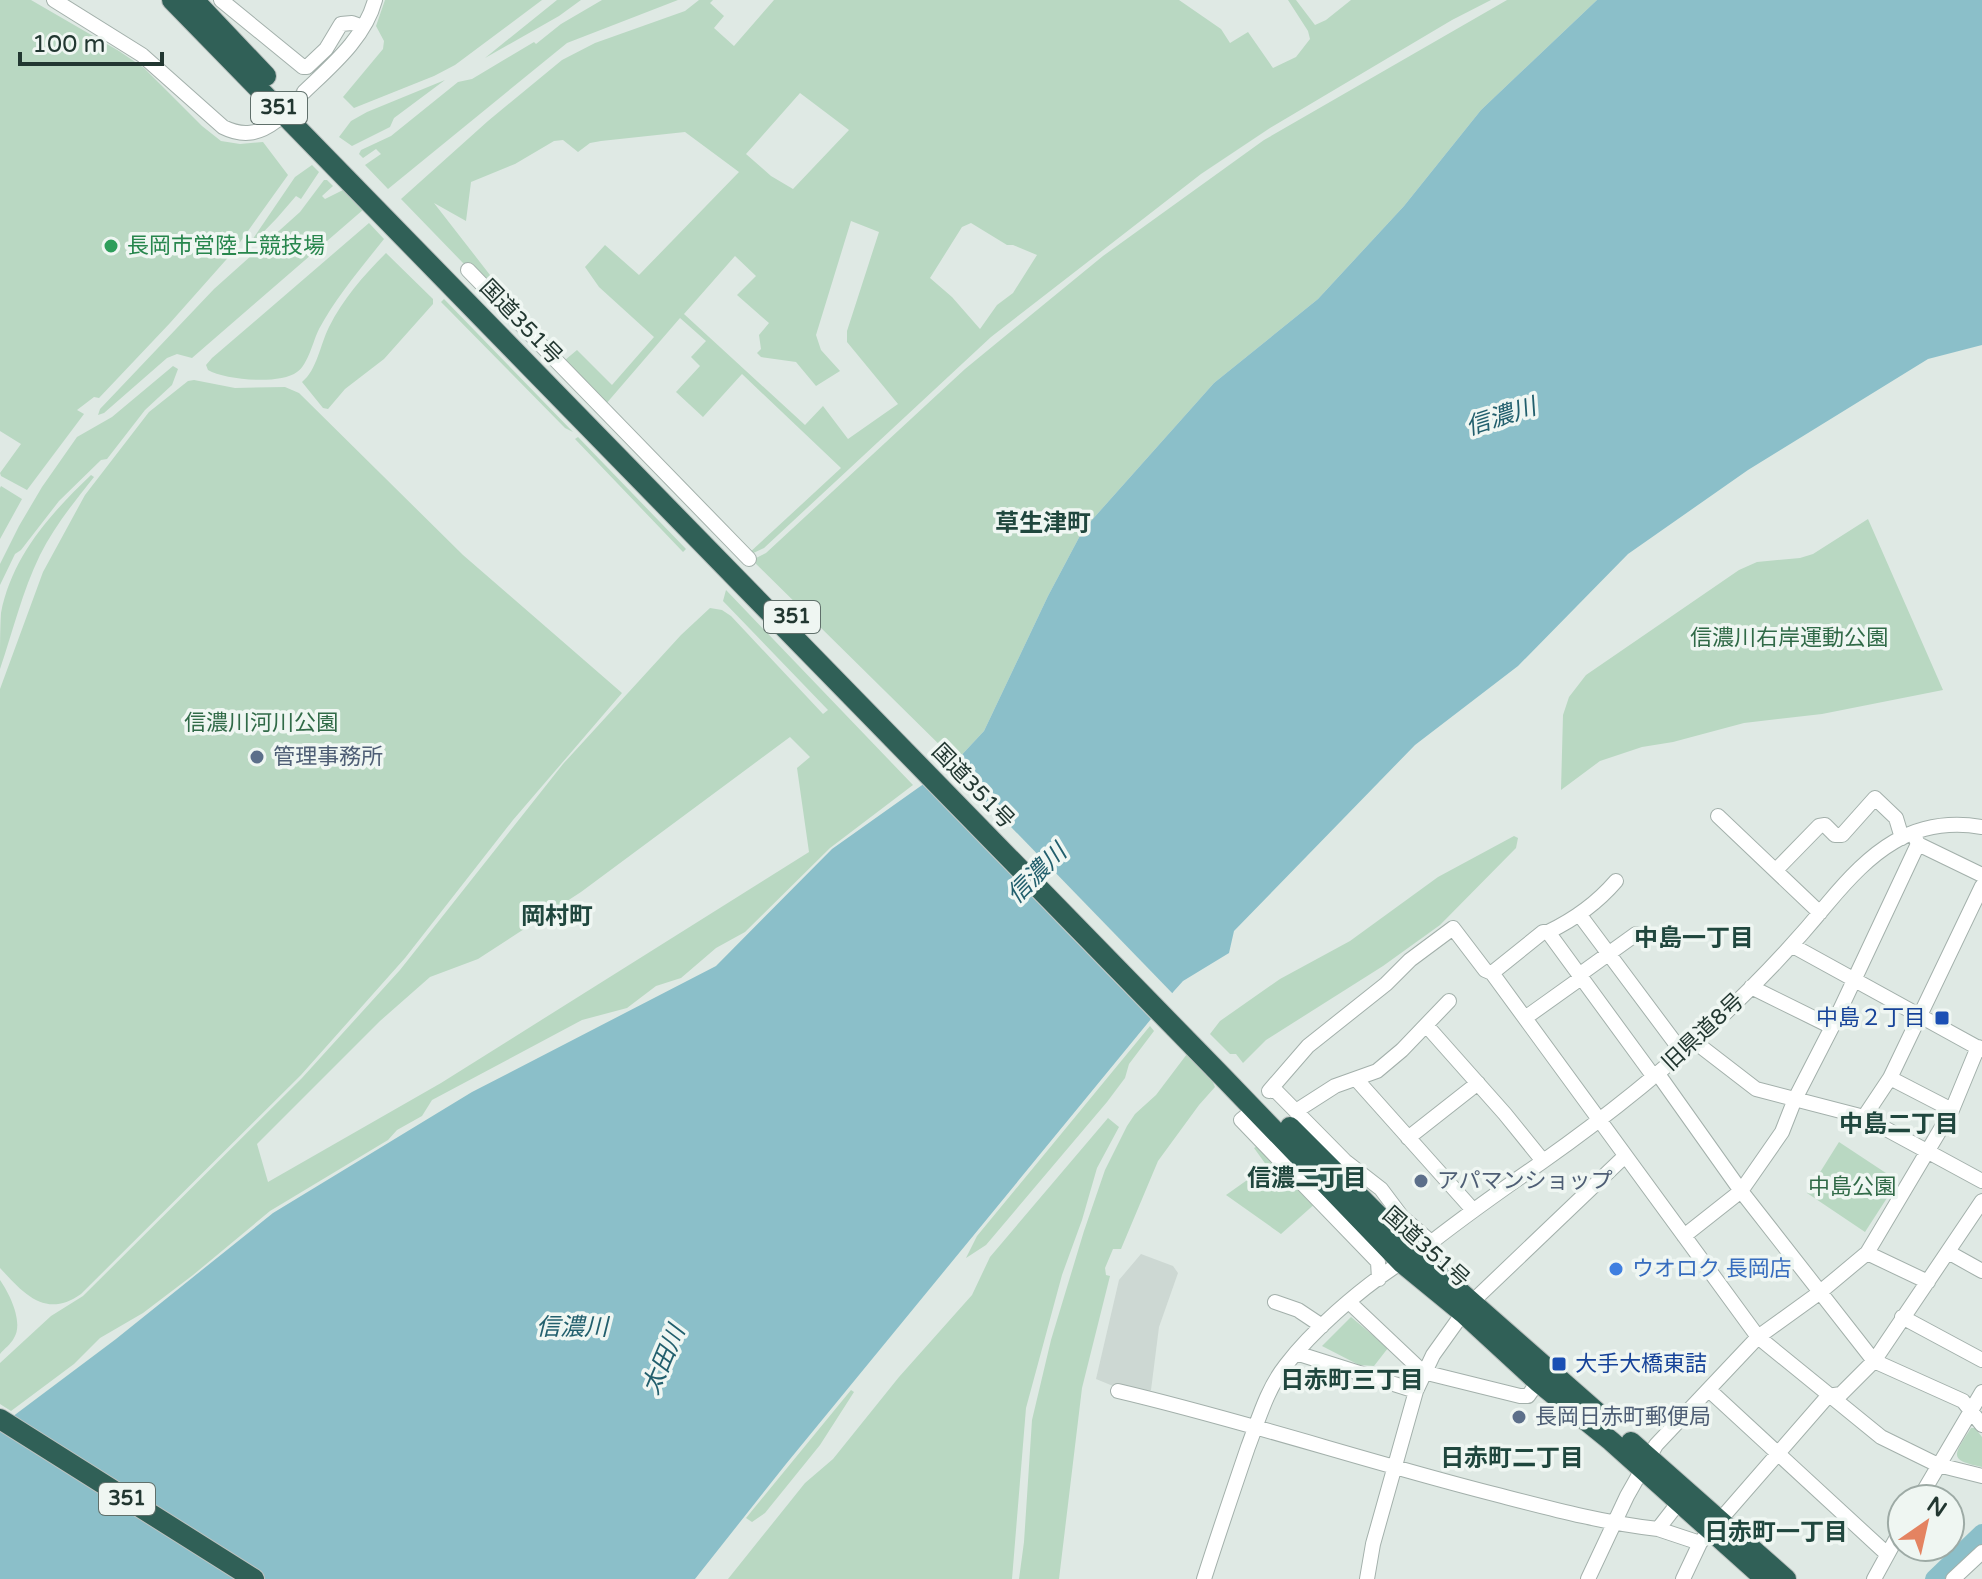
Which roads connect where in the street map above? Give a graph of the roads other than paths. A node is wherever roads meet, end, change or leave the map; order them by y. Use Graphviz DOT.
graph roads {
  1 [pos="54,0"];
  2 [pos="162,0"];
  3 [pos="172,0"];
  4 [pos="194,0"];
  5 [pos="221,0"];
  6 [pos="375,0"];
  7 [pos="363,27"];
  8 [pos="211,40"];
  9 [pos="304,92"];
  10 [pos="276,121"];
  11 [pos="351,172"];
  12 [pos="468,270"];
  13 [pos="749,559"];
  14 [pos="1718,816"];
  15 [pos="1982,827"];
  16 [pos="1911,838"];
  17 [pos="1776,870"];
  18 [pos="1982,875"];
  19 [pos="1616,881"];
  20 [pos="1982,886"];
  21 [pos="1820,913"];
  22 [pos="1579,914"];
  23 [pos="1548,932"];
  24 [pos="1636,934"];
  25 [pos="1793,946"];
  26 [pos="1608,953"];
  27 [pos="1492,973"];
  28 [pos="1580,976"];
  29 [pos="1853,980"];
  30 [pos="1751,987"];
  31 [pos="1449,1001"];
  32 [pos="1919,1016"];
  33 [pos="1525,1018"];
  34 [pos="1426,1025"];
  35 [pos="1832,1027"];
  36 [pos="1695,1042"];
  37 [pos="1980,1049"];
  38 [pos="1682,1052"];
  39 [pos="1656,1076"];
  40 [pos="1890,1078"];
  41 [pos="1356,1079"];
  42 [pos="1478,1083"];
  43 [pos="1795,1099"];
  44 [pos="1952,1110"];
  45 [pos="1296,1111"];
  46 [pos="1246,1116"];
  47 [pos="1864,1117"];
  48 [pos="1599,1121"];
  49 [pos="1408,1138"];
  50 [pos="1925,1151"];
  51 [pos="1625,1156"];
  52 [pos="1543,1161"];
  53 [pos="1982,1181"];
  54 [pos="1741,1191"];
  55 [pos="1982,1201"];
  56 [pos="1473,1210"];
  57 [pos="1684,1236"];
  58 [pos="1948,1252"];
  59 [pos="1416,1253"];
  60 [pos="1867,1253"];
  61 [pos="1982,1271"];
  62 [pos="1379,1279"];
  63 [pos="1928,1282"];
  64 [pos="1819,1293"];
  65 [pos="1275,1302"];
  66 [pos="1350,1303"];
  67 [pos="1467,1308"];
  68 [pos="1902,1317"];
  69 [pos="1322,1326"];
  70 [pos="1758,1337"];
  71 [pos="1296,1353"];
  72 [pos="1982,1360"];
  73 [pos="1874,1361"];
  74 [pos="1423,1372"];
  75 [pos="1538,1382"];
  76 [pos="1709,1390"];
  77 [pos="1118,1391"];
  78 [pos="1416,1391"];
  79 [pos="1982,1392"];
  80 [pos="1828,1396"];
  81 [pos="1971,1410"];
  82 [pos="0,1419"];
  83 [pos="1982,1425"];
  84 [pos="1256,1426"];
  85 [pos="1779,1453"];
  86 [pos="1645,1463"];
  87 [pos="1938,1465"];
  88 [pos="1395,1469"];
  89 [pos="1982,1476"];
  90 [pos="1928,1483"];
  91 [pos="1679,1502"];
  92 [pos="1613,1524"];
  93 [pos="1658,1529"];
  94 [pos="1710,1531"];
  95 [pos="1982,1552"];
  96 [pos="1886,1553"];
  97 [pos="1886,1556"];
  98 [pos="254,1579"];
  99 [pos="1204,1579"];
  100 [pos="1367,1579"];
  101 [pos="1588,1579"];
  102 [pos="1683,1579"];
  103 [pos="1765,1579"];
  104 [pos="1786,1579"];
  105 [pos="1874,1579"];
  106 [pos="1953,1579"];
  1 -- 10 [label="street"];
  2 -- 8 [label="highway"];
  3 -- 8 [label="highway, 国道351号 / 351"];
  4 -- 11 [label="highway, 国道351号 / 351"];
  5 -- 7 [label="street"];
  6 -- 7 [label="street"];
  7 -- 9 [label="street"];
  8 -- 11 [label="highway, 国道351号 / 351"];
  11 -- 59 [label="highway, 国道351号 / 351"];
  12 -- 13 [label="street"];
  14 -- 17 [label="street"];
  15 -- 16 [label="street, 旧県道8号"];
  16 -- 17 [label="street"];
  16 -- 18 [label="street"];
  16 -- 21 [label="street, 旧県道8号"];
  16 -- 29 [label="street"];
  17 -- 21 [label="street"];
  19 -- 22 [label="street"];
  20 -- 32 [label="street"];
  21 -- 25 [label="street, 旧県道8号"];
  22 -- 23 [label="street"];
  22 -- 26 [label="street"];
  23 -- 27 [label="street"];
  23 -- 28 [label="street"];
  24 -- 26 [label="street"];
  25 -- 29 [label="street"];
  25 -- 30 [label="street, 旧県道8号"];
  26 -- 28 [label="street"];
  26 -- 38 [label="street"];
  27 -- 33 [label="street"];
  27 -- 45 [label="street"];
  28 -- 33 [label="street"];
  28 -- 39 [label="street"];
  29 -- 32 [label="street"];
  29 -- 35 [label="street"];
  30 -- 35 [label="street"];
  30 -- 36 [label="street, 旧県道8号"];
  31 -- 34 [label="street"];
  32 -- 37 [label="street"];
  32 -- 40 [label="street"];
  33 -- 48 [label="street"];
  34 -- 41 [label="street"];
  34 -- 42 [label="street"];
  35 -- 43 [label="street"];
  36 -- 38 [label="street, 旧県道8号"];
  36 -- 43 [label="street"];
  37 -- 44 [label="street"];
  38 -- 39 [label="street, 旧県道8号"];
  39 -- 48 [label="street, 旧県道8号"];
  39 -- 54 [label="street"];
  40 -- 44 [label="street"];
  40 -- 47 [label="street"];
  41 -- 45 [label="street"];
  41 -- 49 [label="street"];
  42 -- 49 [label="street"];
  42 -- 52 [label="street"];
  43 -- 47 [label="street"];
  43 -- 54 [label="street"];
  44 -- 50 [label="street"];
  45 -- 59 [label="street"];
  46 -- 62 [label="street"];
  47 -- 50 [label="street"];
  48 -- 51 [label="street"];
  48 -- 52 [label="street, 旧県道8号"];
  49 -- 56 [label="street"];
  50 -- 53 [label="street"];
  50 -- 60 [label="street"];
  51 -- 57 [label="street"];
  51 -- 67 [label="street"];
  52 -- 56 [label="street, 旧県道8号"];
  54 -- 57 [label="street"];
  54 -- 64 [label="street"];
  55 -- 58 [label="street"];
  56 -- 59 [label="street, 旧県道8号"];
  57 -- 70 [label="street"];
  58 -- 61 [label="street"];
  58 -- 63 [label="street"];
  59 -- 62 [label="street, 旧県道8号"];
  59 -- 67 [label="highway, 国道351号 / 351"];
  60 -- 63 [label="street"];
  60 -- 64 [label="street"];
  62 -- 66 [label="street, 旧県道8号"];
  63 -- 68 [label="street"];
  64 -- 70 [label="street"];
  64 -- 73 [label="street"];
  65 -- 69 [label="street"];
  66 -- 69 [label="street, 旧県道8号"];
  66 -- 74 [label="street"];
  67 -- 74 [label="street"];
  67 -- 75 [label="highway, 国道351号 / 351"];
  67 -- 86 [label="highway, 国道351号 / 351"];
  68 -- 72 [label="street"];
  68 -- 73 [label="street"];
  69 -- 71 [label="street, 旧県道8号"];
  70 -- 76 [label="street"];
  70 -- 80 [label="street"];
  71 -- 78 [label="street"];
  71 -- 84 [label="street, 旧県道8号"];
  73 -- 80 [label="street"];
  73 -- 81 [label="street"];
  74 -- 75 [label="street"];
  74 -- 78 [label="street"];
  75 -- 86 [label="highway, 国道351号 / 351"];
  76 -- 85 [label="street"];
  76 -- 86 [label="street"];
  77 -- 84 [label="street"];
  78 -- 88 [label="street"];
  79 -- 81 [label="street"];
  80 -- 85 [label="street"];
  80 -- 87 [label="street"];
  81 -- 83 [label="street"];
  81 -- 87 [label="street"];
  82 -- 98 [label="highway, 351"];
  84 -- 88 [label="street"];
  84 -- 99 [label="street, 旧県道8号"];
  85 -- 94 [label="street"];
  85 -- 96 [label="street"];
  86 -- 91 [label="highway, 国道351号 / 351"];
  86 -- 92 [label="street"];
  86 -- 94 [label="highway, 国道351号 / 351"];
  87 -- 89 [label="street"];
  87 -- 90 [label="street"];
  88 -- 92 [label="street"];
  88 -- 100 [label="street"];
  91 -- 93 [label="street"];
  91 -- 94 [label="highway, 国道351号 / 351"];
  92 -- 93 [label="street"];
  92 -- 101 [label="street"];
  93 -- 94 [label="street"];
  94 -- 102 [label="street"];
  94 -- 103 [label="highway, 国道351号 / 351"];
  94 -- 104 [label="highway, 国道351号 / 351"];
  95 -- 106 [label="street"];
  97 -- 105 [label="street"];
}
